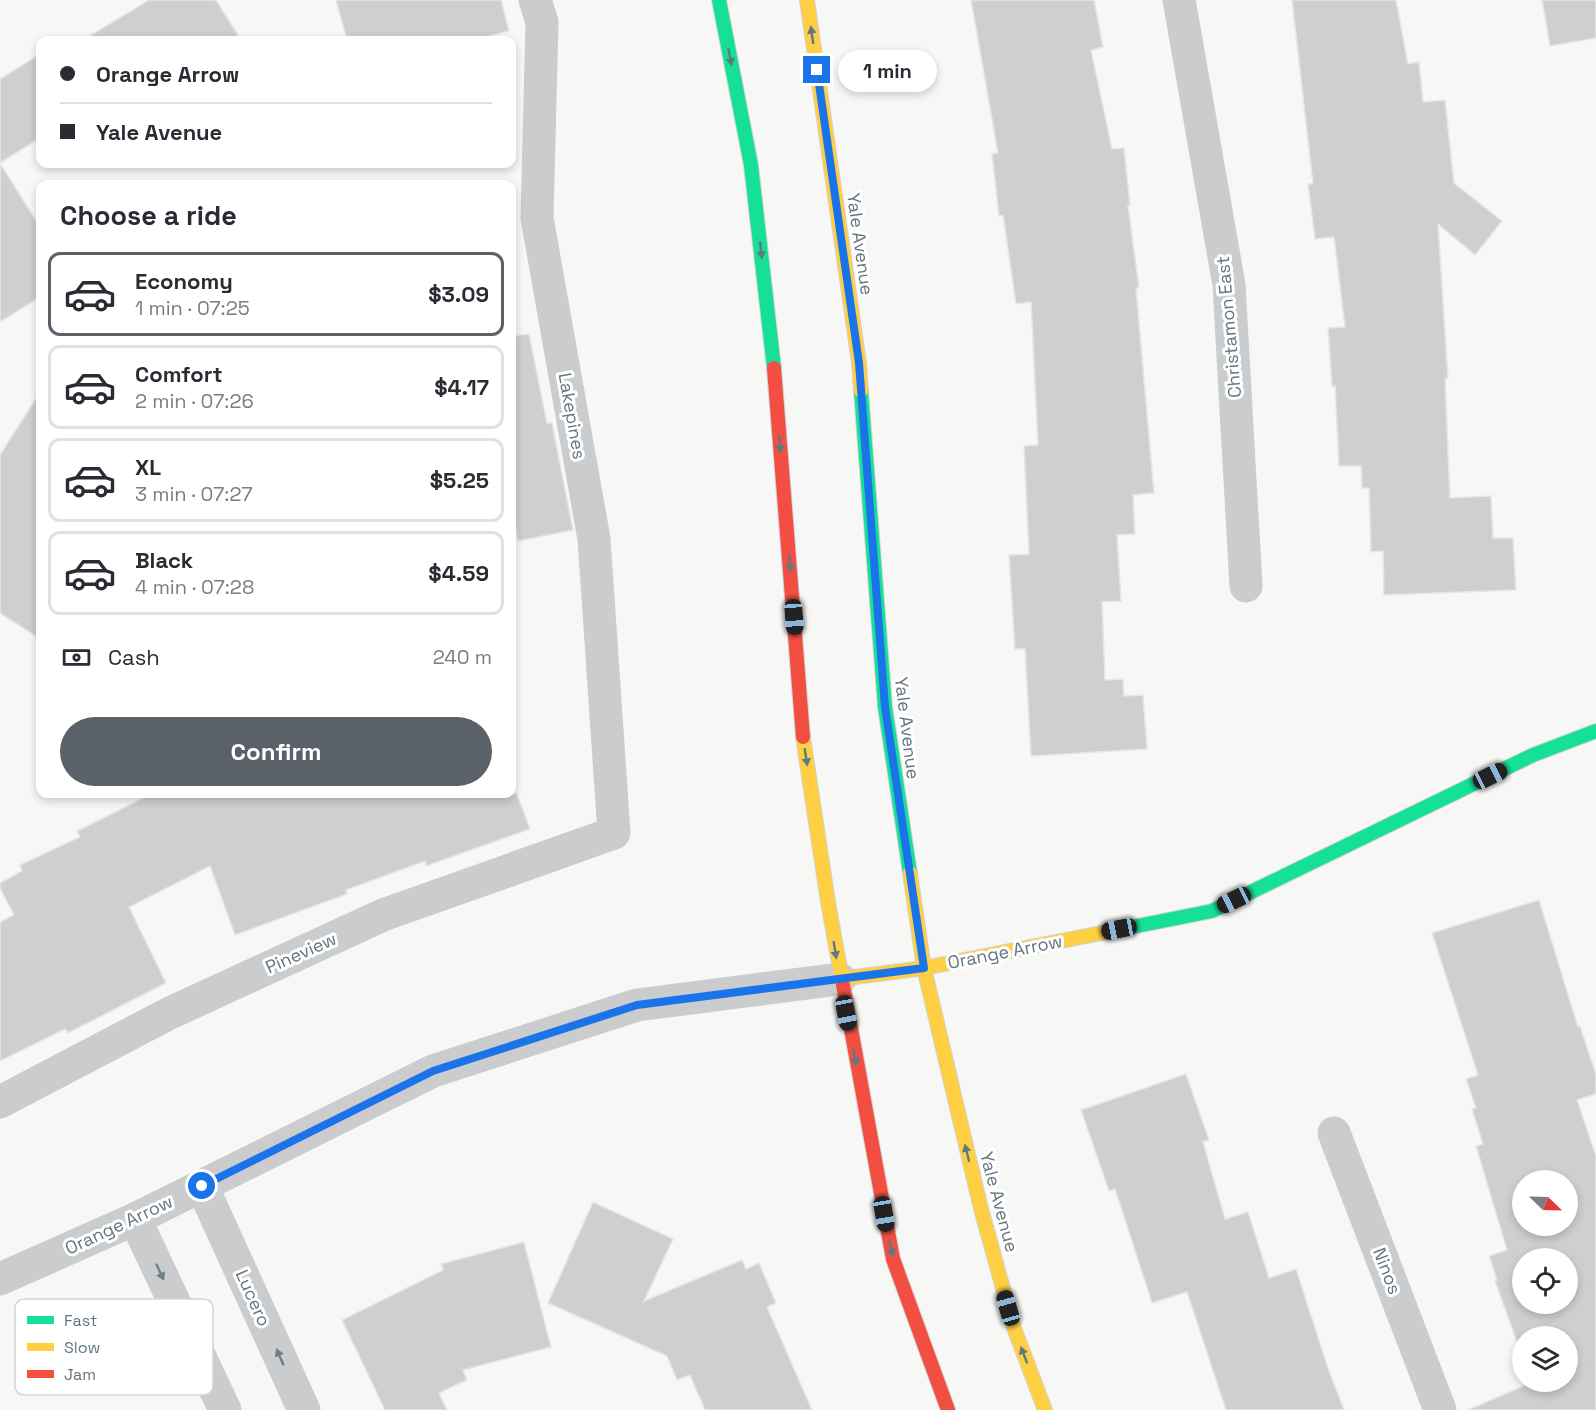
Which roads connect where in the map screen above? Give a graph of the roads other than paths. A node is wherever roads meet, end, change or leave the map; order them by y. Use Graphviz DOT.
graph roads {
  1 [pos="535,0"];
  2 [pos="719,0"];
  3 [pos="807,0"];
  4 [pos="1179,0"];
  5 [pos="1246,586"];
  6 [pos="1596,731"];
  7 [pos="614,833"];
  8 [pos="924,968"];
  9 [pos="840,978"];
  10 [pos="0,1102"];
  11 [pos="1334,1133"];
  12 [pos="202,1186"];
  13 [pos="135,1219"];
  14 [pos="0,1279"];
  15 [pos="173,1299"];
  16 [pos="213,1385"];
  17 [pos="225,1410"];
  18 [pos="304,1410"];
  19 [pos="948,1410"];
  20 [pos="1045,1410"];
  21 [pos="1440,1410"];
  1 -- 7 [label="street, Lakepines"];
  2 -- 9 [label="main road, one-way"];
  8 -- 3 [label="main road, Yale Avenue, one-way"];
  4 -- 5 [label="street, Christamon East"];
  6 -- 8 [label="main road, Orange Arrow"];
  7 -- 10 [label="street, Pineview"];
  8 -- 9 [label="main road, Orange Arrow"];
  20 -- 8 [label="main road, Yale Avenue, one-way"];
  9 -- 12 [label="street, Orange Arrow"];
  9 -- 19 [label="main road, one-way"];
  11 -- 21 [label="street, Ninos"];
  12 -- 13 [label="street, Orange Arrow"];
  18 -- 12 [label="street, Lucero, one-way"];
  13 -- 14 [label="street, Orange Arrow"];
  13 -- 15 [label="street, one-way"];
  16 -- 17 [label="street, one-way"];
}
